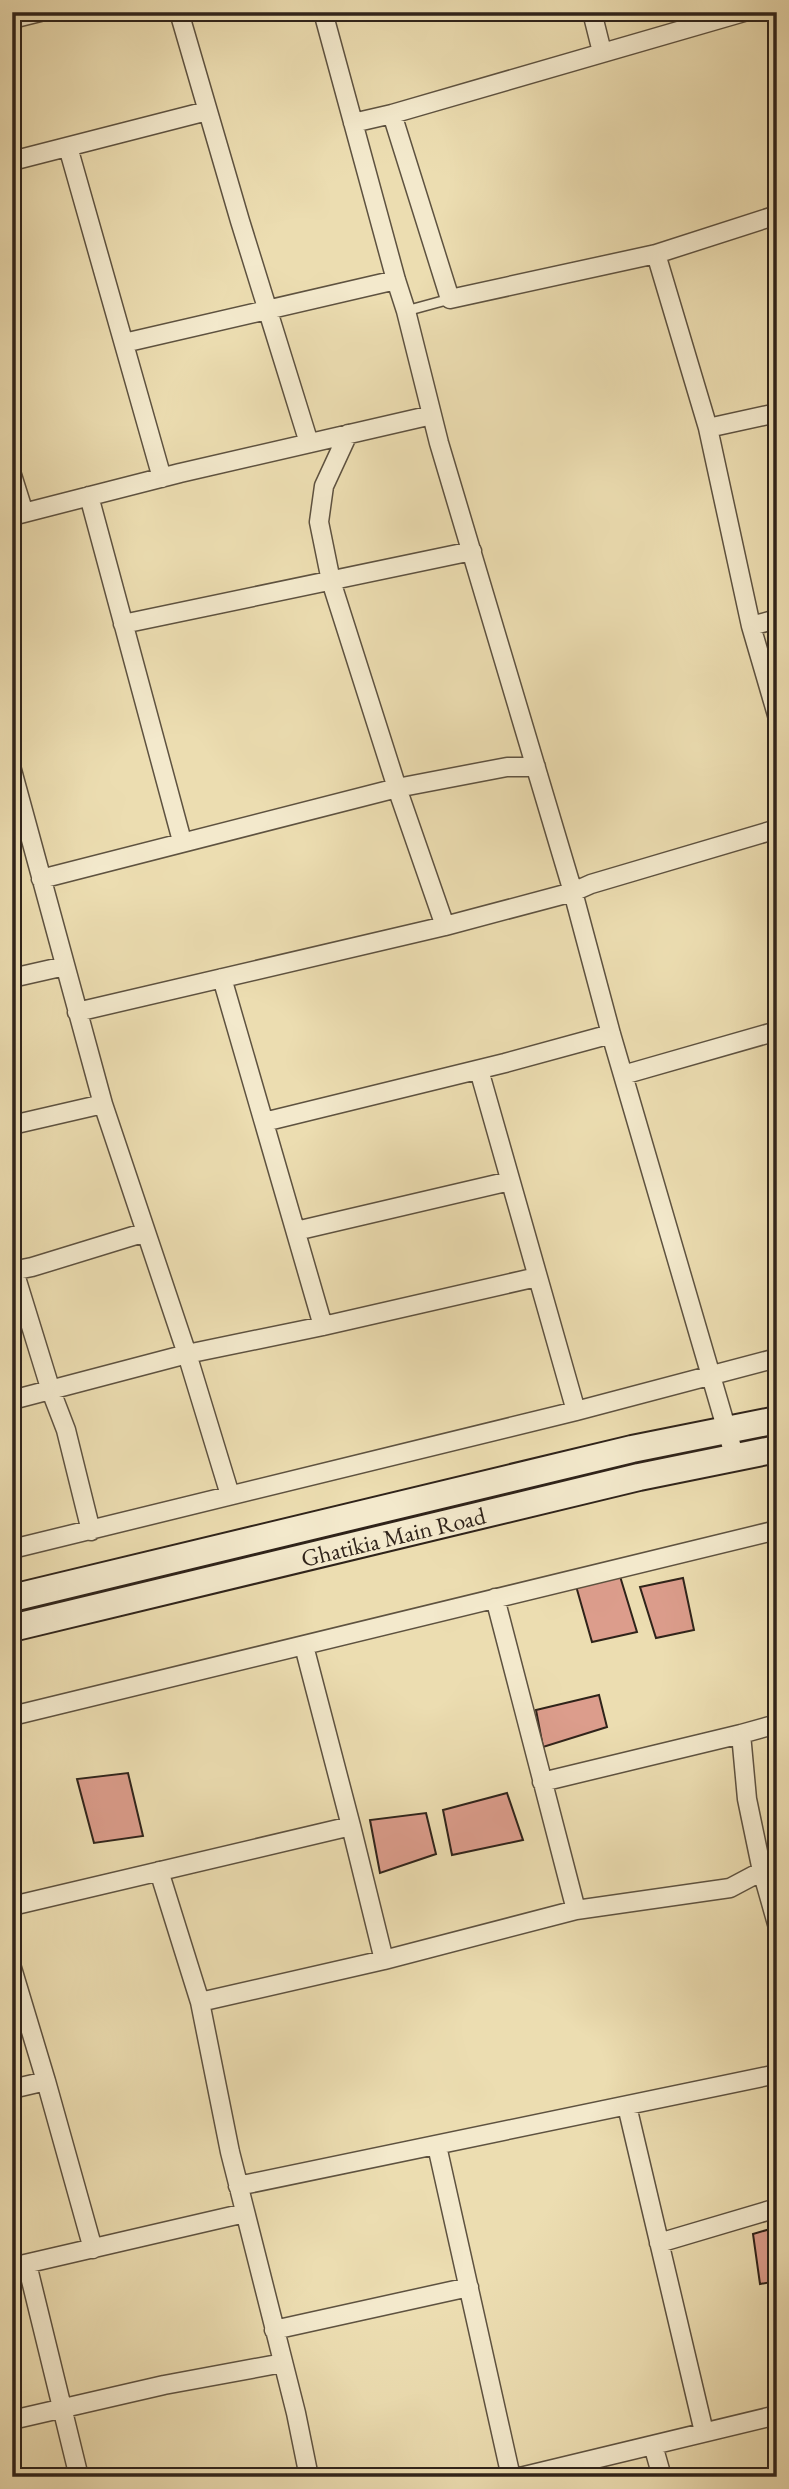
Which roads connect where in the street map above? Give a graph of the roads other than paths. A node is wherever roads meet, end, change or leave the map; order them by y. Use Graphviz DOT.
graph roads {
  1 [pos="40,12"];
  2 [pos="179,12"];
  3 [pos="323,12"];
  4 [pos="592,12"];
  5 [pos="744,12"];
  6 [pos="12,19"];
  7 [pos="602,52"];
  8 [pos="207,111"];
  9 [pos="392,114"];
  10 [pos="353,123"];
  11 [pos="68,147"];
  12 [pos="12,161"];
  13 [pos="777,215"];
  14 [pos="656,254"];
  15 [pos="396,280"];
  16 [pos="450,299"];
  17 [pos="267,309"];
  18 [pos="406,310"];
  19 [pos="124,343"];
  20 [pos="777,413"];
  21 [pos="432,415"];
  22 [pos="708,428"];
  23 [pos="348,434"];
  24 [pos="309,443"];
  25 [pos="12,475"];
  26 [pos="162,478"];
  27 [pos="89,496"];
  28 [pos="18,515"];
  29 [pos="472,551"];
  30 [pos="331,581"];
  31 [pos="777,619"];
  32 [pos="123,624"];
  33 [pos="751,626"];
  34 [pos="777,715"];
  35 [pos="536,767"];
  36 [pos="12,770"];
  37 [pos="397,788"];
  38 [pos="777,829"];
  39 [pos="21,837"];
  40 [pos="182,841"];
  41 [pos="41,879"];
  42 [pos="573,892"];
  43 [pos="445,926"];
  44 [pos="65,966"];
  45 [pos="12,978"];
  46 [pos="222,978"];
  47 [pos="77,1012"];
  48 [pos="777,1031"];
  49 [pos="611,1034"];
  50 [pos="479,1070"];
  51 [pos="623,1075"];
  52 [pos="103,1104"];
  53 [pos="264,1122"];
  54 [pos="12,1125"];
  55 [pos="510,1181"];
  56 [pos="296,1231"];
  57 [pos="146,1232"];
  58 [pos="13,1271"];
  59 [pos="537,1277"];
  60 [pos="323,1326"];
  61 [pos="187,1354"];
  62 [pos="777,1358"];
  63 [pos="712,1376"];
  64 [pos="51,1391"];
  65 [pos="12,1400"];
  66 [pos="576,1411"];
  67 [pos="777,1420"];
  68 [pos="727,1430"];
  69 [pos="777,1449"];
  70 [pos="735,1458"];
  71 [pos="230,1495"];
  72 [pos="91,1531"];
  73 [pos="777,1531"];
  74 [pos="12,1549"];
  75 [pos="12,1598"];
  76 [pos="495,1598"];
  77 [pos="12,1628"];
  78 [pos="303,1646"];
  79 [pos="12,1716"];
  80 [pos="777,1724"];
  81 [pos="741,1734"];
  82 [pos="542,1782"];
  83 [pos="351,1826"];
  84 [pos="159,1871"];
  85 [pos="762,1871"];
  86 [pos="12,1906"];
  87 [pos="576,1910"];
  88 [pos="777,1924"];
  89 [pos="384,1960"];
  90 [pos="12,1968"];
  91 [pos="200,2002"];
  92 [pos="777,2074"];
  93 [pos="46,2081"];
  94 [pos="12,2089"];
  95 [pos="627,2106"];
  96 [pos="437,2146"];
  97 [pos="238,2186"];
  98 [pos="777,2208"];
  99 [pos="245,2213"];
  100 [pos="659,2243"];
  101 [pos="93,2249"];
  102 [pos="20,2266"];
  103 [pos="468,2287"];
  104 [pos="274,2330"];
  105 [pos="283,2363"];
  106 [pos="62,2408"];
  107 [pos="777,2415"];
  108 [pos="12,2420"];
  109 [pos="704,2432"];
  110 [pos="653,2445"];
  111 [pos="79,2477"];
  112 [pos="309,2477"];
  113 [pos="511,2477"];
  114 [pos="520,2477"];
  115 [pos="662,2477"];
  1 -- 6 [label="street"];
  2 -- 8 [label="street"];
  3 -- 10 [label="street"];
  4 -- 7 [label="street"];
  5 -- 7 [label="street"];
  7 -- 9 [label="street"];
  8 -- 11 [label="street"];
  8 -- 17 [label="street"];
  9 -- 10 [label="street"];
  9 -- 16 [label="street"];
  10 -- 15 [label="street"];
  11 -- 12 [label="street"];
  11 -- 19 [label="street"];
  13 -- 14 [label="street"];
  14 -- 16 [label="street"];
  14 -- 22 [label="street"];
  15 -- 17 [label="street"];
  15 -- 18 [label="street"];
  16 -- 18 [label="lane"];
  17 -- 19 [label="street"];
  17 -- 24 [label="street"];
  18 -- 21 [label="street"];
  19 -- 26 [label="street"];
  20 -- 22 [label="street"];
  21 -- 23 [label="street"];
  21 -- 29 [label="street"];
  22 -- 33 [label="street"];
  23 -- 24 [label="street"];
  23 -- 30 [label="street"];
  24 -- 26 [label="street"];
  25 -- 28 [label="street"];
  26 -- 27 [label="street"];
  27 -- 28 [label="street"];
  27 -- 32 [label="street"];
  29 -- 30 [label="street"];
  29 -- 35 [label="street"];
  30 -- 32 [label="street"];
  30 -- 37 [label="street"];
  31 -- 33 [label="street"];
  32 -- 40 [label="street"];
  33 -- 34 [label="street"];
  35 -- 37 [label="street"];
  35 -- 42 [label="street"];
  36 -- 39 [label="street"];
  37 -- 40 [label="street"];
  37 -- 43 [label="street"];
  38 -- 42 [label="street"];
  39 -- 41 [label="street"];
  40 -- 41 [label="street"];
  41 -- 44 [label="street"];
  42 -- 43 [label="street"];
  42 -- 49 [label="street"];
  43 -- 46 [label="street"];
  44 -- 45 [label="street"];
  44 -- 47 [label="street"];
  46 -- 47 [label="street"];
  46 -- 53 [label="street"];
  47 -- 52 [label="street"];
  48 -- 51 [label="street"];
  49 -- 50 [label="street"];
  49 -- 51 [label="street"];
  50 -- 53 [label="street"];
  50 -- 55 [label="street"];
  51 -- 63 [label="street"];
  52 -- 54 [label="street"];
  52 -- 57 [label="street"];
  53 -- 56 [label="street"];
  55 -- 56 [label="street"];
  55 -- 59 [label="street"];
  56 -- 60 [label="street"];
  57 -- 58 [label="street"];
  57 -- 61 [label="street"];
  58 -- 64 [label="street"];
  59 -- 60 [label="street"];
  59 -- 66 [label="street"];
  60 -- 61 [label="street"];
  61 -- 64 [label="street"];
  61 -- 71 [label="street"];
  62 -- 63 [label="street"];
  63 -- 66 [label="street"];
  63 -- 68 [label="street"];
  64 -- 65 [label="street"];
  64 -- 72 [label="street"];
  66 -- 71 [label="street"];
  67 -- 68 [label="street, Ghatikia Main Road"];
  68 -- 70 [label="street"];
  68 -- 75 [label="street, Ghatikia Main Road"];
  69 -- 70 [label="street, Ghatikia Main Road"];
  70 -- 77 [label="street, Ghatikia Main Road"];
  71 -- 72 [label="street"];
  72 -- 74 [label="street"];
  73 -- 76 [label="street"];
  76 -- 78 [label="street"];
  76 -- 82 [label="street"];
  78 -- 79 [label="street"];
  78 -- 83 [label="street"];
  80 -- 81 [label="street"];
  81 -- 82 [label="street"];
  81 -- 85 [label="street"];
  82 -- 87 [label="street"];
  83 -- 84 [label="street"];
  83 -- 89 [label="street"];
  84 -- 86 [label="street"];
  84 -- 91 [label="street"];
  85 -- 87 [label="street"];
  85 -- 88 [label="street"];
  87 -- 89 [label="street"];
  89 -- 91 [label="street"];
  90 -- 93 [label="street"];
  91 -- 97 [label="street"];
  92 -- 95 [label="street"];
  93 -- 94 [label="street"];
  93 -- 101 [label="street"];
  95 -- 96 [label="street"];
  95 -- 100 [label="street"];
  96 -- 97 [label="street"];
  96 -- 103 [label="street"];
  97 -- 99 [label="street"];
  98 -- 100 [label="street"];
  99 -- 101 [label="street"];
  99 -- 104 [label="street"];
  100 -- 109 [label="street"];
  101 -- 102 [label="street"];
  102 -- 106 [label="street"];
  103 -- 104 [label="street"];
  103 -- 113 [label="street"];
  104 -- 105 [label="street"];
  105 -- 106 [label="street"];
  105 -- 112 [label="street"];
  106 -- 108 [label="street"];
  106 -- 111 [label="street"];
  107 -- 109 [label="street"];
  109 -- 110 [label="street"];
  110 -- 114 [label="street"];
  110 -- 115 [label="street"];
}
